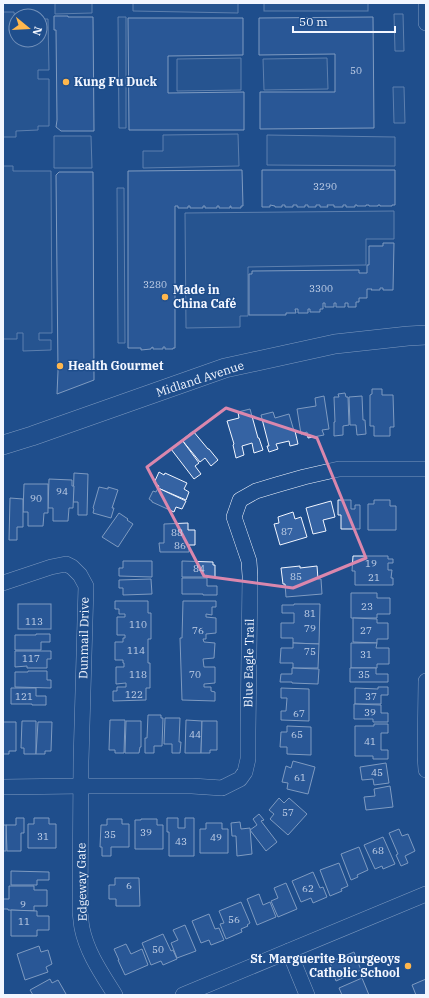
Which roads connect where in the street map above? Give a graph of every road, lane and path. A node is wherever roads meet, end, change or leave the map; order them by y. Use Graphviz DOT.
graph roads {
  1 [pos="426,3"];
  2 [pos="426,22"];
  3 [pos="426,335"];
  4 [pos="3,445"];
  5 [pos="426,469"];
  6 [pos="3,583"];
  7 [pos="426,681"];
  8 [pos="426,770"];
  9 [pos="82,786"];
  10 [pos="3,787"];
  11 [pos="426,894"];
  12 [pos="289,951"];
  13 [pos="115,995"];
  14 [pos="183,995"];
  15 [pos="307,995"];
  1 -- 2 [label="street"];
  3 -- 4 [label="main road, Midland Avenue"];
  5 -- 9 [label="street, Blue Eagle Trail"];
  6 -- 9 [label="street, Dunmail Drive"];
  7 -- 8 [label="street"];
  9 -- 10 [label="street, Blue Eagle Trail"];
  9 -- 13 [label="street, Edgeway Gate"];
  11 -- 12 [label="street"];
  12 -- 14 [label="street"];
  12 -- 15 [label="street"];
}
